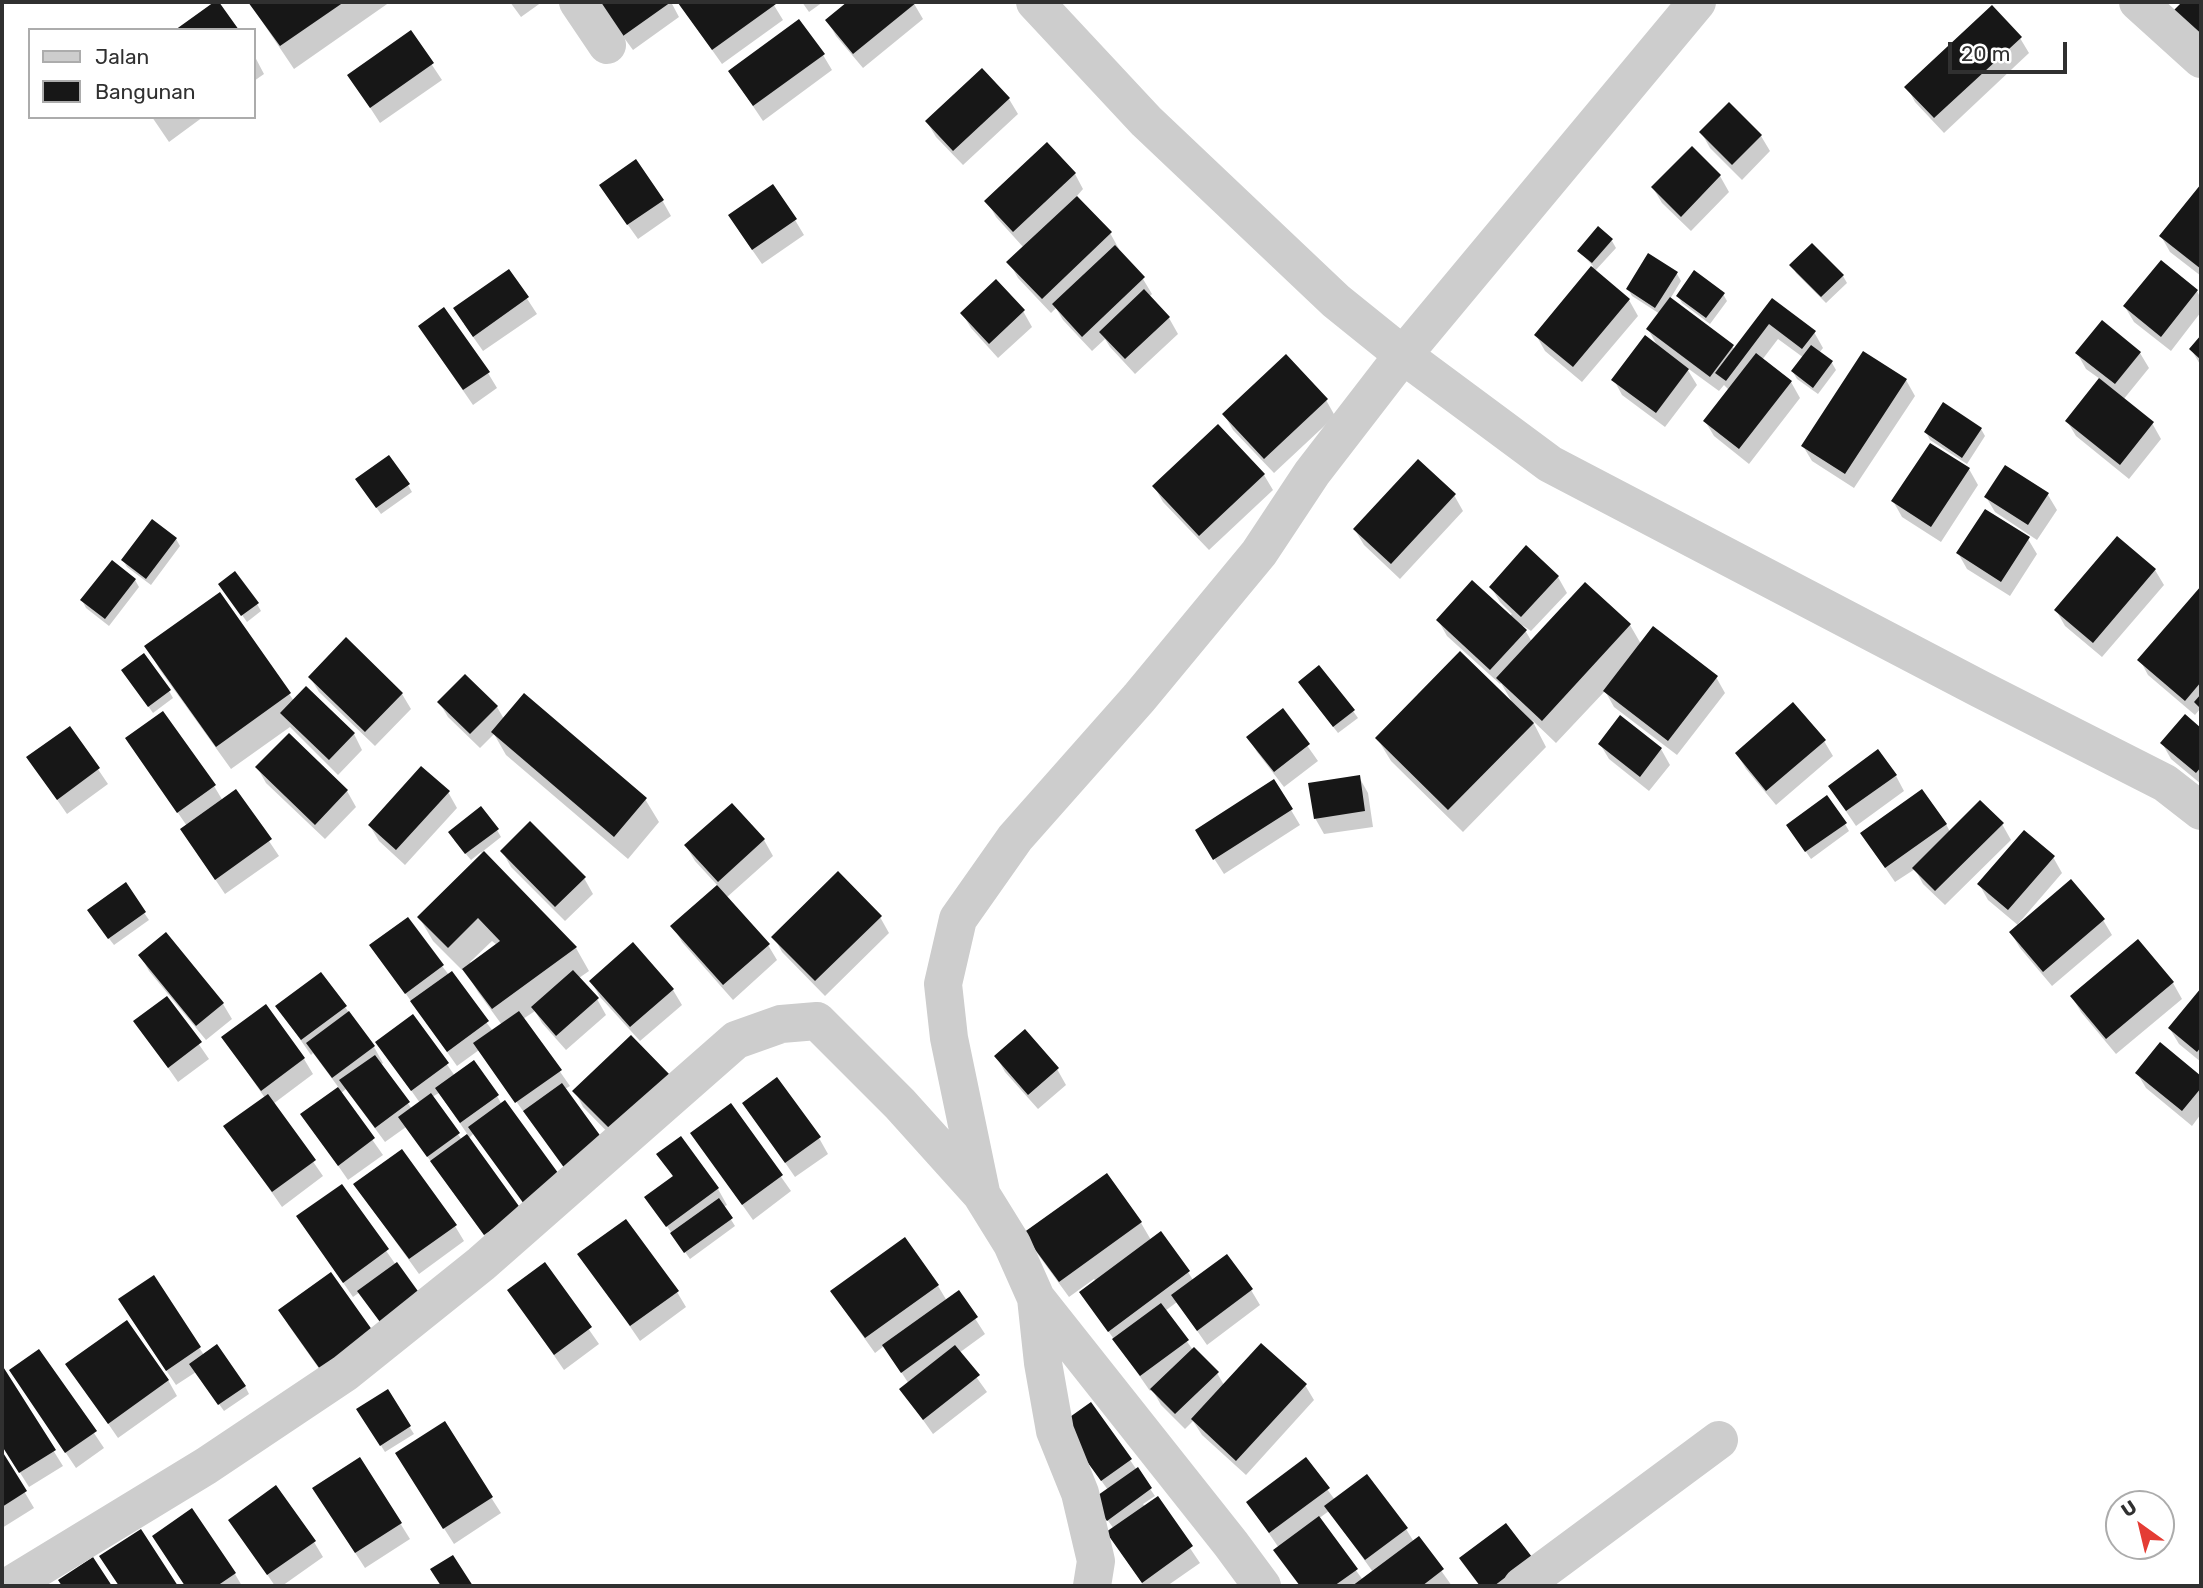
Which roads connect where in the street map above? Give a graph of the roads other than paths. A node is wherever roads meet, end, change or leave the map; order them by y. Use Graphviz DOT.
graph roads {
  1 [pos="578,2"];
  2 [pos="1035,2"];
  3 [pos="1697,2"];
  4 [pos="2138,2"];
  5 [pos="607,45"];
  6 [pos="2201,59"];
  7 [pos="1403,355"];
  8 [pos="2201,811"];
  9 [pos="981,1194"];
  10 [pos="1036,1298"];
  11 [pos="1719,1440"];
  12 [pos="9,1586"];
  13 [pos="1092,1586"];
  14 [pos="1262,1586"];
  15 [pos="1522,1586"];
  1 -- 5 [label="street"];
  2 -- 7 [label="street"];
  3 -- 7 [label="street"];
  4 -- 6 [label="street"];
  7 -- 8 [label="street"];
  7 -- 9 [label="street"];
  9 -- 10 [label="street"];
  9 -- 12 [label="street"];
  10 -- 13 [label="street"];
  10 -- 14 [label="street"];
  11 -- 15 [label="street"];
}
